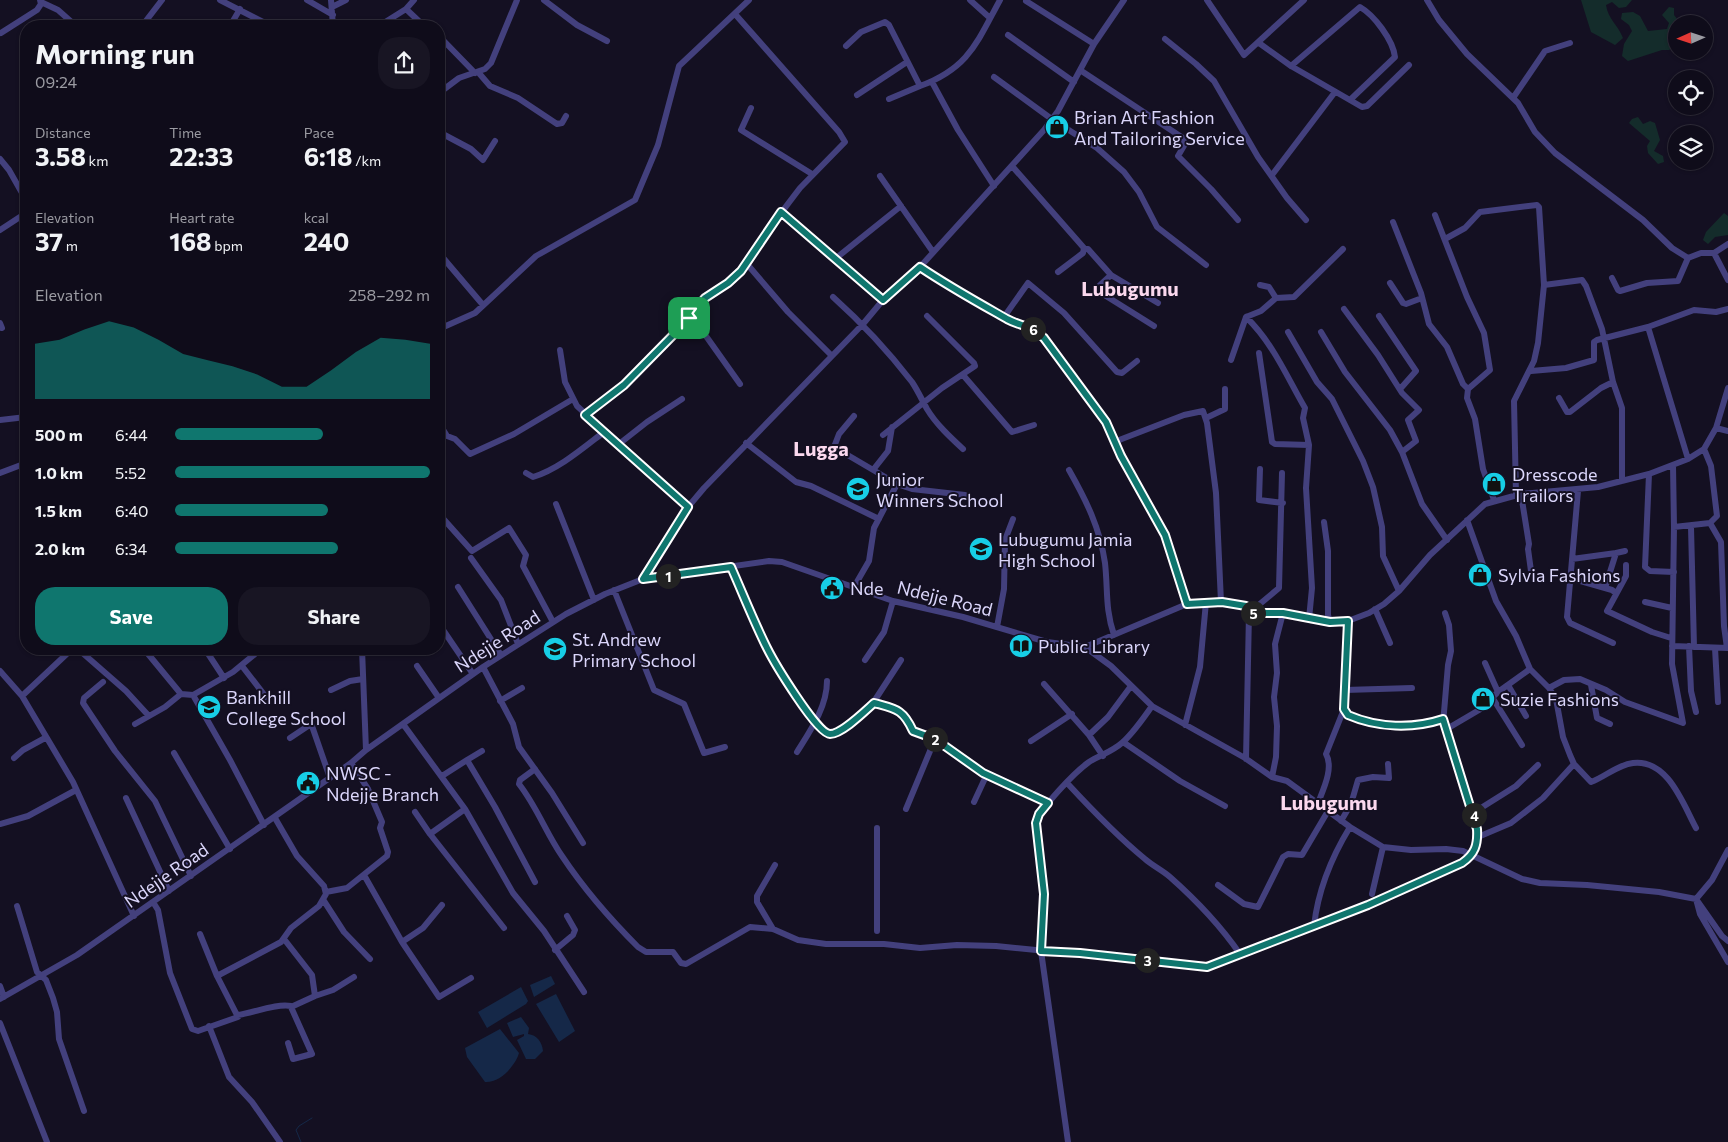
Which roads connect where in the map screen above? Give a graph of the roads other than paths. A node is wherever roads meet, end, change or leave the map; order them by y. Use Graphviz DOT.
graph roads {
  1 [pos="162,0"];
  2 [pos="220,0"];
  3 [pos="307,0"];
  4 [pos="346,0"];
  5 [pos="414,0"];
  6 [pos="517,0"];
  7 [pos="544,0"];
  8 [pos="749,0"];
  9 [pos="970,0"];
  10 [pos="1000,0"];
  11 [pos="1124,0"];
  12 [pos="1208,0"];
  13 [pos="1304,0"];
  14 [pos="1427,0"];
  15 [pos="40,1"];
  16 [pos="1026,1"];
  17 [pos="332,4"];
  18 [pos="240,9"];
  19 [pos="406,9"];
  20 [pos="735,14"];
  21 [pos="333,15"];
  22 [pos="990,18"];
  23 [pos="21,20"];
  24 [pos="70,20"];
  25 [pos="147,20"];
  26 [pos="234,20"];
  27 [pos="260,20"];
  28 [pos="333,20"];
  29 [pos="389,20"];
  30 [pos="418,20"];
  31 [pos="20,21"];
  32 [pos="1,33"];
  33 [pos="1008,35"];
  34 [pos="1165,39"];
  35 [pos="607,41"];
  36 [pos="445,42"];
  37 [pos="1260,43"];
  38 [pos="1570,43"];
  39 [pos="1094,44"];
  40 [pos="846,46"];
  41 [pos="907,62"];
  42 [pos="1409,65"];
  43 [pos="1291,66"];
  44 [pos="1080,70"];
  45 [pos="476,72"];
  46 [pos="994,77"];
  47 [pos="932,82"];
  48 [pos="1074,82"];
  49 [pos="920,86"];
  50 [pos="445,88"];
  51 [pos="1335,92"];
  52 [pos="857,95"];
  53 [pos="1513,98"];
  54 [pos="889,99"];
  55 [pos="1350,100"];
  56 [pos="751,108"];
  57 [pos="566,116"];
  58 [pos="1053,120"];
  59 [pos="445,135"];
  60 [pos="495,141"];
  61 [pos="0,159"];
  62 [pos="1012,166"];
  63 [pos="812,174"];
  64 [pos="1272,175"];
  65 [pos="880,176"];
  66 [pos="994,186"];
  67 [pos="20,189"];
  68 [pos="901,206"];
  69 [pos="781,212"];
  70 [pos="1435,215"];
  71 [pos="20,217"];
  72 [pos="1238,220"];
  73 [pos="1306,220"];
  74 [pos="1393,222"];
  75 [pos="0,230"];
  76 [pos="1445,239"];
  77 [pos="1728,244"];
  78 [pos="1084,249"];
  79 [pos="1343,249"];
  80 [pos="933,252"];
  81 [pos="1714,253"];
  82 [pos="1688,258"];
  83 [pos="835,259"];
  84 [pos="445,260"];
  85 [pos="747,264"];
  86 [pos="1206,264"];
  87 [pos="920,267"];
  88 [pos="1058,272"];
  89 [pos="1111,275"];
  90 [pos="1612,278"];
  91 [pos="1728,280"];
  92 [pos="1390,283"];
  93 [pos="1544,285"];
  94 [pos="1260,286"];
  95 [pos="833,297"];
  96 [pos="1276,298"];
  97 [pos="1422,298"];
  98 [pos="883,300"];
  99 [pos="1158,303"];
  100 [pos="483,305"];
  101 [pos="1344,309"];
  102 [pos="1728,309"];
  103 [pos="927,316"];
  104 [pos="1379,316"];
  105 [pos="689,318"];
  106 [pos="1004,318"];
  107 [pos="1246,318"];
  108 [pos="863,324"];
  109 [pos="445,326"];
  110 [pos="1154,326"];
  111 [pos="1648,327"];
  112 [pos="1288,332"];
  113 [pos="1321,332"];
  114 [pos="1603,338"];
  115 [pos="560,350"];
  116 [pos="1259,353"];
  117 [pos="831,356"];
  118 [pos="1231,360"];
  119 [pos="1137,361"];
  120 [pos="1531,371"];
  121 [pos="963,375"];
  122 [pos="1613,382"];
  123 [pos="740,384"];
  124 [pos="1401,388"];
  125 [pos="1728,388"];
  126 [pos="1225,389"];
  127 [pos="1468,389"];
  128 [pos="1559,398"];
  129 [pos="682,399"];
  130 [pos="573,400"];
  131 [pos="925,402"];
  132 [pos="585,415"];
  133 [pos="854,416"];
  134 [pos="20,418"];
  135 [pos="1206,418"];
  136 [pos="0,420"];
  137 [pos="1034,425"];
  138 [pos="892,427"];
  139 [pos="1716,428"];
  140 [pos="1728,431"];
  141 [pos="604,432"];
  142 [pos="445,434"];
  143 [pos="883,435"];
  144 [pos="1114,442"];
  145 [pos="746,443"];
  146 [pos="619,444"];
  147 [pos="1309,445"];
  148 [pos="963,449"];
  149 [pos="1704,449"];
  150 [pos="1402,452"];
  151 [pos="1688,459"];
  152 [pos="20,465"];
  153 [pos="1673,465"];
  154 [pos="1260,469"];
  155 [pos="872,470"];
  156 [pos="1069,470"];
  157 [pos="0,473"];
  158 [pos="526,473"];
  159 [pos="1282,473"];
  160 [pos="1649,474"];
  161 [pos="1622,481"];
  162 [pos="897,484"];
  163 [pos="1578,490"];
  164 [pos="1519,494"];
  165 [pos="965,495"];
  166 [pos="1494,500"];
  167 [pos="1283,503"];
  168 [pos="556,504"];
  169 [pos="688,507"];
  170 [pos="879,519"];
  171 [pos="1013,519"];
  172 [pos="1467,520"];
  173 [pos="445,521"];
  174 [pos="1324,522"];
  175 [pos="1710,523"];
  176 [pos="1674,527"];
  177 [pos="1691,527"];
  178 [pos="1447,540"];
  179 [pos="1625,550"];
  180 [pos="1616,553"];
  181 [pos="471,558"];
  182 [pos="1572,558"];
  183 [pos="1626,565"];
  184 [pos="731,567"];
  185 [pos="1531,571"];
  186 [pos="1674,572"];
  187 [pos="1570,578"];
  188 [pos="643,579"];
  189 [pos="458,586"];
  190 [pos="854,587"];
  191 [pos="1605,588"];
  192 [pos="614,590"];
  193 [pos="1399,591"];
  194 [pos="1616,593"];
  195 [pos="594,600"];
  196 [pos="893,601"];
  197 [pos="1206,602"];
  198 [pos="1222,602"];
  199 [pos="1645,602"];
  200 [pos="1187,604"];
  201 [pos="1672,608"];
  202 [pos="1376,609"];
  203 [pos="1249,613"];
  204 [pos="1283,613"];
  205 [pos="1444,613"];
  206 [pos="1308,618"];
  207 [pos="1726,620"];
  208 [pos="1348,621"];
  209 [pos="553,622"];
  210 [pos="1330,622"];
  211 [pos="998,627"];
  212 [pos="445,633"];
  213 [pos="1114,636"];
  214 [pos="1672,638"];
  215 [pos="1390,643"];
  216 [pos="1613,643"];
  217 [pos="518,644"];
  218 [pos="1672,646"];
  219 [pos="1085,647"];
  220 [pos="1691,647"];
  221 [pos="1715,648"];
  222 [pos="1728,648"];
  223 [pos="66,655"];
  224 [pos="85,655"];
  225 [pos="149,655"];
  226 [pos="209,655"];
  227 [pos="254,655"];
  228 [pos="362,655"];
  229 [pos="501,655"];
  230 [pos="865,660"];
  231 [pos="902,660"];
  232 [pos="1485,663"];
  233 [pos="242,666"];
  234 [pos="418,666"];
  235 [pos="483,666"];
  236 [pos="1530,669"];
  237 [pos="0,671"];
  238 [pos="473,674"];
  239 [pos="224,678"];
  240 [pos="363,679"];
  241 [pos="828,681"];
  242 [pos="103,682"];
  243 [pos="1044,684"];
  244 [pos="1508,685"];
  245 [pos="1591,685"];
  246 [pos="1131,686"];
  247 [pos="522,688"];
  248 [pos="1412,688"];
  249 [pos="1550,688"];
  250 [pos="331,690"];
  251 [pos="1345,690"];
  252 [pos="1498,692"];
  253 [pos="181,694"];
  254 [pos="193,695"];
  255 [pos="22,696"];
  256 [pos="266,697"];
  257 [pos="1492,697"];
  258 [pos="439,698"];
  259 [pos="500,701"];
  260 [pos="1718,702"];
  261 [pos="874,703"];
  262 [pos="1152,706"];
  263 [pos="1344,709"];
  264 [pos="1696,712"];
  265 [pos="1072,714"];
  266 [pos="148,715"];
  267 [pos="1526,716"];
  268 [pos="1443,719"];
  269 [pos="815,723"];
  270 [pos="134,724"];
  271 [pos="403,724"];
  272 [pos="1610,724"];
  273 [pos="1185,725"];
  274 [pos="1445,730"];
  275 [pos="1089,735"];
  276 [pos="46,738"];
  277 [pos="290,738"];
  278 [pos="935,739"];
  279 [pos="1031,741"];
  280 [pos="1123,742"];
  281 [pos="1522,745"];
  282 [pos="725,747"];
  283 [pos="366,750"];
  284 [pos="482,751"];
  285 [pos="797,752"];
  286 [pos="174,753"];
  287 [pos="1102,756"];
  288 [pos="14,758"];
  289 [pos="1246,759"];
  290 [pos="467,760"];
  291 [pos="351,764"];
  292 [pos="1388,764"];
  293 [pos="1574,764"];
  294 [pos="1538,765"];
  295 [pos="535,769"];
  296 [pos="987,774"];
  297 [pos="442,776"];
  298 [pos="1272,777"];
  299 [pos="330,778"];
  300 [pos="1068,784"];
  301 [pos="76,790"];
  302 [pos="126,798"];
  303 [pos="974,802"];
  304 [pos="1048,803"];
  305 [pos="1318,803"];
  306 [pos="1225,806"];
  307 [pos="465,809"];
  308 [pos="906,809"];
  309 [pos="1328,810"];
  310 [pos="415,812"];
  311 [pos="1473,813"];
  312 [pos="275,818"];
  313 [pos="1341,821"];
  314 [pos="0,824"];
  315 [pos="264,825"];
  316 [pos="1350,827"];
  317 [pos="877,828"];
  318 [pos="1696,828"];
  319 [pos="430,834"];
  320 [pos="1478,837"];
  321 [pos="583,843"];
  322 [pos="1383,847"];
  323 [pos="230,849"];
  324 [pos="1728,850"];
  325 [pos="1473,855"];
  326 [pos="775,865"];
  327 [pos="364,875"];
  328 [pos="191,876"];
  329 [pos="535,882"];
  330 [pos="1218,884"];
  331 [pos="168,891"];
  332 [pos="326,892"];
  333 [pos="1372,894"];
  334 [pos="1696,899"];
  335 [pos="324,901"];
  336 [pos="154,902"];
  337 [pos="442,905"];
  338 [pos="18,906"];
  339 [pos="134,916"];
  340 [pos="567,916"];
  341 [pos="1314,926"];
  342 [pos="504,928"];
  343 [pos="773,929"];
  344 [pos="877,931"];
  345 [pos="200,934"];
  346 [pos="284,939"];
  347 [pos="1728,941"];
  348 [pos="402,942"];
  349 [pos="556,950"];
  350 [pos="1041,951"];
  351 [pos="1240,954"];
  352 [pos="370,959"];
  353 [pos="1728,962"];
  354 [pos="217,976"];
  355 [pos="354,977"];
  356 [pos="41,978"];
  357 [pos="471,978"];
  358 [pos="0,986"];
  359 [pos="584,992"];
  360 [pos="316,996"];
  361 [pos="2,998"];
  362 [pos="291,1006"];
  363 [pos="238,1015"];
  364 [pos="0,1023"];
  365 [pos="209,1026"];
  366 [pos="288,1044"];
  367 [pos="84,1111"];
  368 [pos="46,1142"];
  369 [pos="280,1142"];
  370 [pos="1068,1142"];
  1 -- 25 [label="street"];
  2 -- 18 [label="street"];
  3 -- 21 [label="street"];
  4 -- 17 [label="street"];
  5 -- 19 [label="street"];
  6 -- 45 [label="street"];
  7 -- 35 [label="street"];
  8 -- 20 [label="street"];
  9 -- 22 [label="street"];
  10 -- 22 [label="street"];
  11 -- 39 [label="street"];
  12 -- 37 [label="street"];
  13 -- 37 [label="street"];
  14 -- 53 [label="street"];
  15 -- 23 [label="street"];
  15 -- 24 [label="street"];
  16 -- 39 [label="street"];
  17 -- 21 [label="street"];
  18 -- 26 [label="street"];
  18 -- 27 [label="street"];
  19 -- 29 [label="street"];
  19 -- 30 [label="street"];
  20 -- 63 [label="street"];
  20 -- 100 [label="street"];
  21 -- 28 [label="street"];
  22 -- 47 [label="street"];
  31 -- 32 [label="street"];
  33 -- 48 [label="street"];
  34 -- 64 [label="street"];
  36 -- 45 [label="street"];
  37 -- 43 [label="street"];
  38 -- 53 [label="street"];
  39 -- 44 [label="street"];
  40 -- 41 [label="street"];
  41 -- 49 [label="street"];
  41 -- 52 [label="street"];
  42 -- 55 [label="street"];
  43 -- 51 [label="street"];
  43 -- 55 [label="street"];
  44 -- 48 [label="street"];
  44 -- 72 [label="street"];
  45 -- 50 [label="street"];
  45 -- 57 [label="street"];
  46 -- 58 [label="street"];
  47 -- 49 [label="street"];
  47 -- 66 [label="street"];
  48 -- 58 [label="street"];
  49 -- 54 [label="street"];
  51 -- 55 [label="street"];
  51 -- 64 [label="street"];
  53 -- 82 [label="street"];
  56 -- 63 [label="street"];
  58 -- 62 [label="street"];
  58 -- 86 [label="street"];
  59 -- 60 [label="street"];
  61 -- 67 [label="street"];
  62 -- 66 [label="street"];
  62 -- 78 [label="street"];
  63 -- 69 [label="street"];
  64 -- 73 [label="street"];
  65 -- 68 [label="street"];
  66 -- 80 [label="street"];
  68 -- 80 [label="street"];
  68 -- 83 [label="street"];
  69 -- 83 [label="street"];
  69 -- 85 [label="street"];
  70 -- 76 [label="street"];
  71 -- 75 [label="street"];
  74 -- 97 [label="street"];
  76 -- 93 [label="street"];
  76 -- 127 [label="street"];
  77 -- 81 [label="street"];
  78 -- 88 [label="street"];
  78 -- 89 [label="street"];
  79 -- 96 [label="street"];
  80 -- 87 [label="street"];
  81 -- 82 [label="street"];
  81 -- 91 [label="street"];
  82 -- 90 [label="street"];
  83 -- 98 [label="street"];
  84 -- 100 [label="street"];
  85 -- 105 [label="street"];
  85 -- 117 [label="street"];
  87 -- 98 [label="street"];
  87 -- 106 [label="street"];
  89 -- 99 [label="street"];
  89 -- 110 [label="street"];
  92 -- 97 [label="street"];
  93 -- 114 [label="street"];
  93 -- 120 [label="street"];
  94 -- 96 [label="street"];
  95 -- 108 [label="street"];
  96 -- 107 [label="street"];
  97 -- 127 [label="street"];
  98 -- 108 [label="street"];
  100 -- 109 [label="street"];
  101 -- 124 [label="street"];
  102 -- 111 [label="street"];
  103 -- 121 [label="street"];
  104 -- 124 [label="street"];
  105 -- 123 [label="street"];
  105 -- 132 [label="street"];
  106 -- 119 [label="street"];
  106 -- 144 [label="street"];
  107 -- 118 [label="street"];
  107 -- 147 [label="street"];
  108 -- 117 [label="street"];
  108 -- 131 [label="street"];
  111 -- 114 [label="street"];
  111 -- 151 [label="street"];
  112 -- 193 [label="street"];
  113 -- 150 [label="street"];
  114 -- 120 [label="street"];
  114 -- 122 [label="street"];
  115 -- 130 [label="street"];
  116 -- 147 [label="street"];
  117 -- 145 [label="street"];
  120 -- 164 [label="street"];
  121 -- 131 [label="street"];
  121 -- 137 [label="street"];
  122 -- 128 [label="street"];
  122 -- 161 [label="street"];
  124 -- 150 [label="street"];
  125 -- 139 [label="street"];
  126 -- 135 [label="street"];
  127 -- 166 [label="street"];
  129 -- 146 [label="street"];
  130 -- 132 [label="street"];
  130 -- 142 [label="street"];
  131 -- 138 [label="street"];
  131 -- 148 [label="street"];
  132 -- 141 [label="street"];
  133 -- 155 [label="street"];
  134 -- 136 [label="street"];
  135 -- 144 [label="street"];
  135 -- 198 [label="street"];
  138 -- 143 [label="street"];
  138 -- 155 [label="street"];
  139 -- 140 [label="street"];
  139 -- 149 [label="street"];
  141 -- 146 [label="street"];
  141 -- 158 [label="street"];
  144 -- 200 [label="street"];
  145 -- 169 [label="street"];
  145 -- 170 [label="street"];
  146 -- 169 [label="street"];
  147 -- 206 [label="street"];
  149 -- 151 [label="street"];
  149 -- 175 [label="street"];
  150 -- 178 [label="street"];
  151 -- 153 [label="street"];
  152 -- 157 [label="street"];
  153 -- 160 [label="street"];
  153 -- 176 [label="street"];
  154 -- 167 [label="street"];
  155 -- 162 [label="street"];
  156 -- 213 [label="street"];
  159 -- 167 [label="street"];
  160 -- 161 [label="street"];
  160 -- 186 [label="street"];
  161 -- 163 [label="street"];
  162 -- 165 [label="street"];
  162 -- 170 [label="street"];
  163 -- 164 [label="street"];
  163 -- 182 [label="street"];
  164 -- 166 [label="street"];
  164 -- 185 [label="street"];
  166 -- 172 [label="street"];
  167 -- 203 [label="street"];
  168 -- 195 [label="street"];
  169 -- 188 [label="street"];
  170 -- 190 [label="street"];
  171 -- 211 [label="street"];
  172 -- 178 [label="street"];
  172 -- 236 [label="street"];
  173 -- 209 [label="street"];
  174 -- 210 [label="street"];
  175 -- 177 [label="street"];
  175 -- 207 [label="street"];
  176 -- 177 [label="street"];
  176 -- 186 [label="street"];
  177 -- 220 [label="street"];
  178 -- 193 [label="street"];
  179 -- 180 [label="street"];
  180 -- 182 [label="street"];
  180 -- 191 [label="street"];
  181 -- 217 [label="street"];
  182 -- 187 [label="street"];
  183 -- 194 [label="street"];
  184 -- 188 [label="street, Ndejje Road"];
  184 -- 190 [label="street, Ndejje Road"];
  184 -- 269 [label="street"];
  186 -- 201 [label="street"];
  187 -- 191 [label="street"];
  187 -- 216 [label="street"];
  188 -- 192 [label="street, Ndejje Road"];
  189 -- 229 [label="street"];
  190 -- 196 [label="street, Ndejje Road"];
  191 -- 194 [label="street"];
  192 -- 195 [label="street, Ndejje Road"];
  192 -- 282 [label="street"];
  193 -- 202 [label="street"];
  194 -- 214 [label="street"];
  195 -- 209 [label="street, Ndejje Road"];
  196 -- 211 [label="street, Ndejje Road"];
  196 -- 230 [label="street"];
  197 -- 198 [label="street"];
  197 -- 200 [label="street"];
  197 -- 273 [label="street"];
  198 -- 203 [label="street"];
  199 -- 201 [label="street"];
  200 -- 213 [label="street"];
  201 -- 214 [label="street"];
  202 -- 208 [label="street"];
  202 -- 215 [label="street"];
  203 -- 204 [label="street"];
  203 -- 289 [label="street"];
  204 -- 206 [label="street"];
  204 -- 298 [label="street"];
  205 -- 268 [label="street"];
  206 -- 210 [label="street"];
  207 -- 222 [label="street"];
  208 -- 210 [label="street"];
  208 -- 251 [label="street"];
  209 -- 217 [label="street, Ndejje Road"];
  211 -- 219 [label="street, Ndejje Road"];
  212 -- 238 [label="street"];
  213 -- 219 [label="street"];
  214 -- 218 [label="street"];
  217 -- 229 [label="street, Ndejje Road"];
  218 -- 220 [label="street"];
  218 -- 245 [label="street"];
  219 -- 246 [label="street"];
  220 -- 221 [label="street"];
  220 -- 264 [label="street"];
  221 -- 222 [label="street"];
  221 -- 260 [label="street"];
  223 -- 255 [label="street"];
  224 -- 266 [label="street"];
  225 -- 253 [label="street"];
  226 -- 239 [label="street"];
  227 -- 233 [label="street"];
  228 -- 240 [label="street"];
  229 -- 235 [label="street, Ndejje Road"];
  231 -- 261 [label="street"];
  232 -- 252 [label="street"];
  233 -- 239 [label="street"];
  233 -- 256 [label="street"];
  234 -- 258 [label="street"];
  235 -- 238 [label="street, Ndejje Road"];
  235 -- 259 [label="street"];
  236 -- 244 [label="street"];
  236 -- 249 [label="street"];
  237 -- 255 [label="street"];
  238 -- 258 [label="street, Ndejje Road"];
  239 -- 254 [label="street"];
  240 -- 250 [label="street"];
  240 -- 283 [label="street"];
  241 -- 269 [label="street"];
  242 -- 328 [label="street"];
  243 -- 265 [label="street"];
  244 -- 252 [label="street"];
  244 -- 267 [label="street"];
  245 -- 249 [label="street"];
  245 -- 272 [label="street"];
  246 -- 262 [label="street"];
  246 -- 275 [label="street"];
  247 -- 259 [label="street"];
  248 -- 251 [label="street"];
  249 -- 293 [label="street"];
  251 -- 263 [label="street"];
  252 -- 257 [label="street"];
  253 -- 254 [label="street"];
  253 -- 266 [label="street"];
  254 -- 315 [label="street"];
  255 -- 276 [label="street"];
  257 -- 274 [label="street"];
  257 -- 281 [label="street"];
  258 -- 271 [label="street, Ndejje Road"];
  259 -- 295 [label="street"];
  261 -- 269 [label="street"];
  261 -- 278 [label="street"];
  262 -- 273 [label="street"];
  262 -- 280 [label="street"];
  263 -- 268 [label="street"];
  263 -- 305 [label="street"];
  265 -- 275 [label="street"];
  265 -- 279 [label="street"];
  266 -- 270 [label="street"];
  268 -- 274 [label="street"];
  269 -- 285 [label="street"];
  271 -- 283 [label="street, Ndejje Road"];
  271 -- 297 [label="street"];
  273 -- 289 [label="street"];
  274 -- 311 [label="street"];
  275 -- 287 [label="street"];
  276 -- 288 [label="street"];
  276 -- 301 [label="street"];
  277 -- 299 [label="street"];
  278 -- 296 [label="street"];
  278 -- 308 [label="street"];
  280 -- 287 [label="street"];
  280 -- 306 [label="street"];
  283 -- 291 [label="street, Ndejje Road"];
  284 -- 290 [label="street"];
  286 -- 323 [label="street"];
  287 -- 300 [label="street"];
  289 -- 298 [label="street"];
  290 -- 297 [label="street"];
  290 -- 329 [label="street"];
  291 -- 299 [label="street, Ndejje Road"];
  291 -- 327 [label="street"];
  292 -- 313 [label="street"];
  293 -- 318 [label="street"];
  293 -- 320 [label="street"];
  294 -- 311 [label="street"];
  295 -- 321 [label="street"];
  295 -- 343 [label="street"];
  296 -- 303 [label="street"];
  296 -- 304 [label="street"];
  297 -- 307 [label="street"];
  298 -- 305 [label="street"];
  299 -- 312 [label="street, Ndejje Road"];
  300 -- 304 [label="street"];
  300 -- 351 [label="street"];
  301 -- 314 [label="street"];
  301 -- 339 [label="street"];
  302 -- 331 [label="street"];
  304 -- 350 [label="street"];
  305 -- 309 [label="street"];
  307 -- 319 [label="street"];
  307 -- 349 [label="street"];
  309 -- 313 [label="street"];
  309 -- 330 [label="street"];
  310 -- 319 [label="street"];
  311 -- 320 [label="street"];
  312 -- 315 [label="street, Ndejje Road"];
  312 -- 332 [label="street"];
  313 -- 316 [label="street"];
  315 -- 323 [label="street, Ndejje Road"];
  316 -- 322 [label="street"];
  316 -- 341 [label="street"];
  317 -- 344 [label="street"];
  319 -- 342 [label="street"];
  320 -- 325 [label="street"];
  322 -- 325 [label="street"];
  322 -- 333 [label="street"];
  323 -- 328 [label="street, Ndejje Road"];
  324 -- 334 [label="street"];
  325 -- 334 [label="street"];
  325 -- 341 [label="street"];
  326 -- 343 [label="street"];
  327 -- 332 [label="street"];
  327 -- 348 [label="street"];
  328 -- 331 [label="street, Ndejje Road"];
  331 -- 336 [label="street, Ndejje Road"];
  332 -- 335 [label="street"];
  334 -- 347 [label="street"];
  334 -- 353 [label="street"];
  335 -- 346 [label="street"];
  335 -- 352 [label="street"];
  336 -- 339 [label="street, Ndejje Road"];
  336 -- 365 [label="street"];
  337 -- 348 [label="street"];
  338 -- 356 [label="street"];
  339 -- 356 [label="street, Ndejje Road"];
  340 -- 349 [label="street"];
  341 -- 351 [label="street"];
  343 -- 350 [label="street"];
  345 -- 354 [label="street"];
  346 -- 354 [label="street"];
  346 -- 360 [label="street"];
  348 -- 357 [label="street"];
  349 -- 359 [label="street"];
  350 -- 351 [label="street"];
  350 -- 370 [label="street"];
  354 -- 363 [label="street"];
  355 -- 360 [label="street"];
  356 -- 361 [label="street, Ndejje Road"];
  356 -- 367 [label="street"];
  358 -- 361 [label="street"];
  360 -- 362 [label="street"];
  362 -- 363 [label="street"];
  362 -- 366 [label="street"];
  363 -- 365 [label="street"];
  364 -- 368 [label="street"];
  365 -- 369 [label="street"];
}
